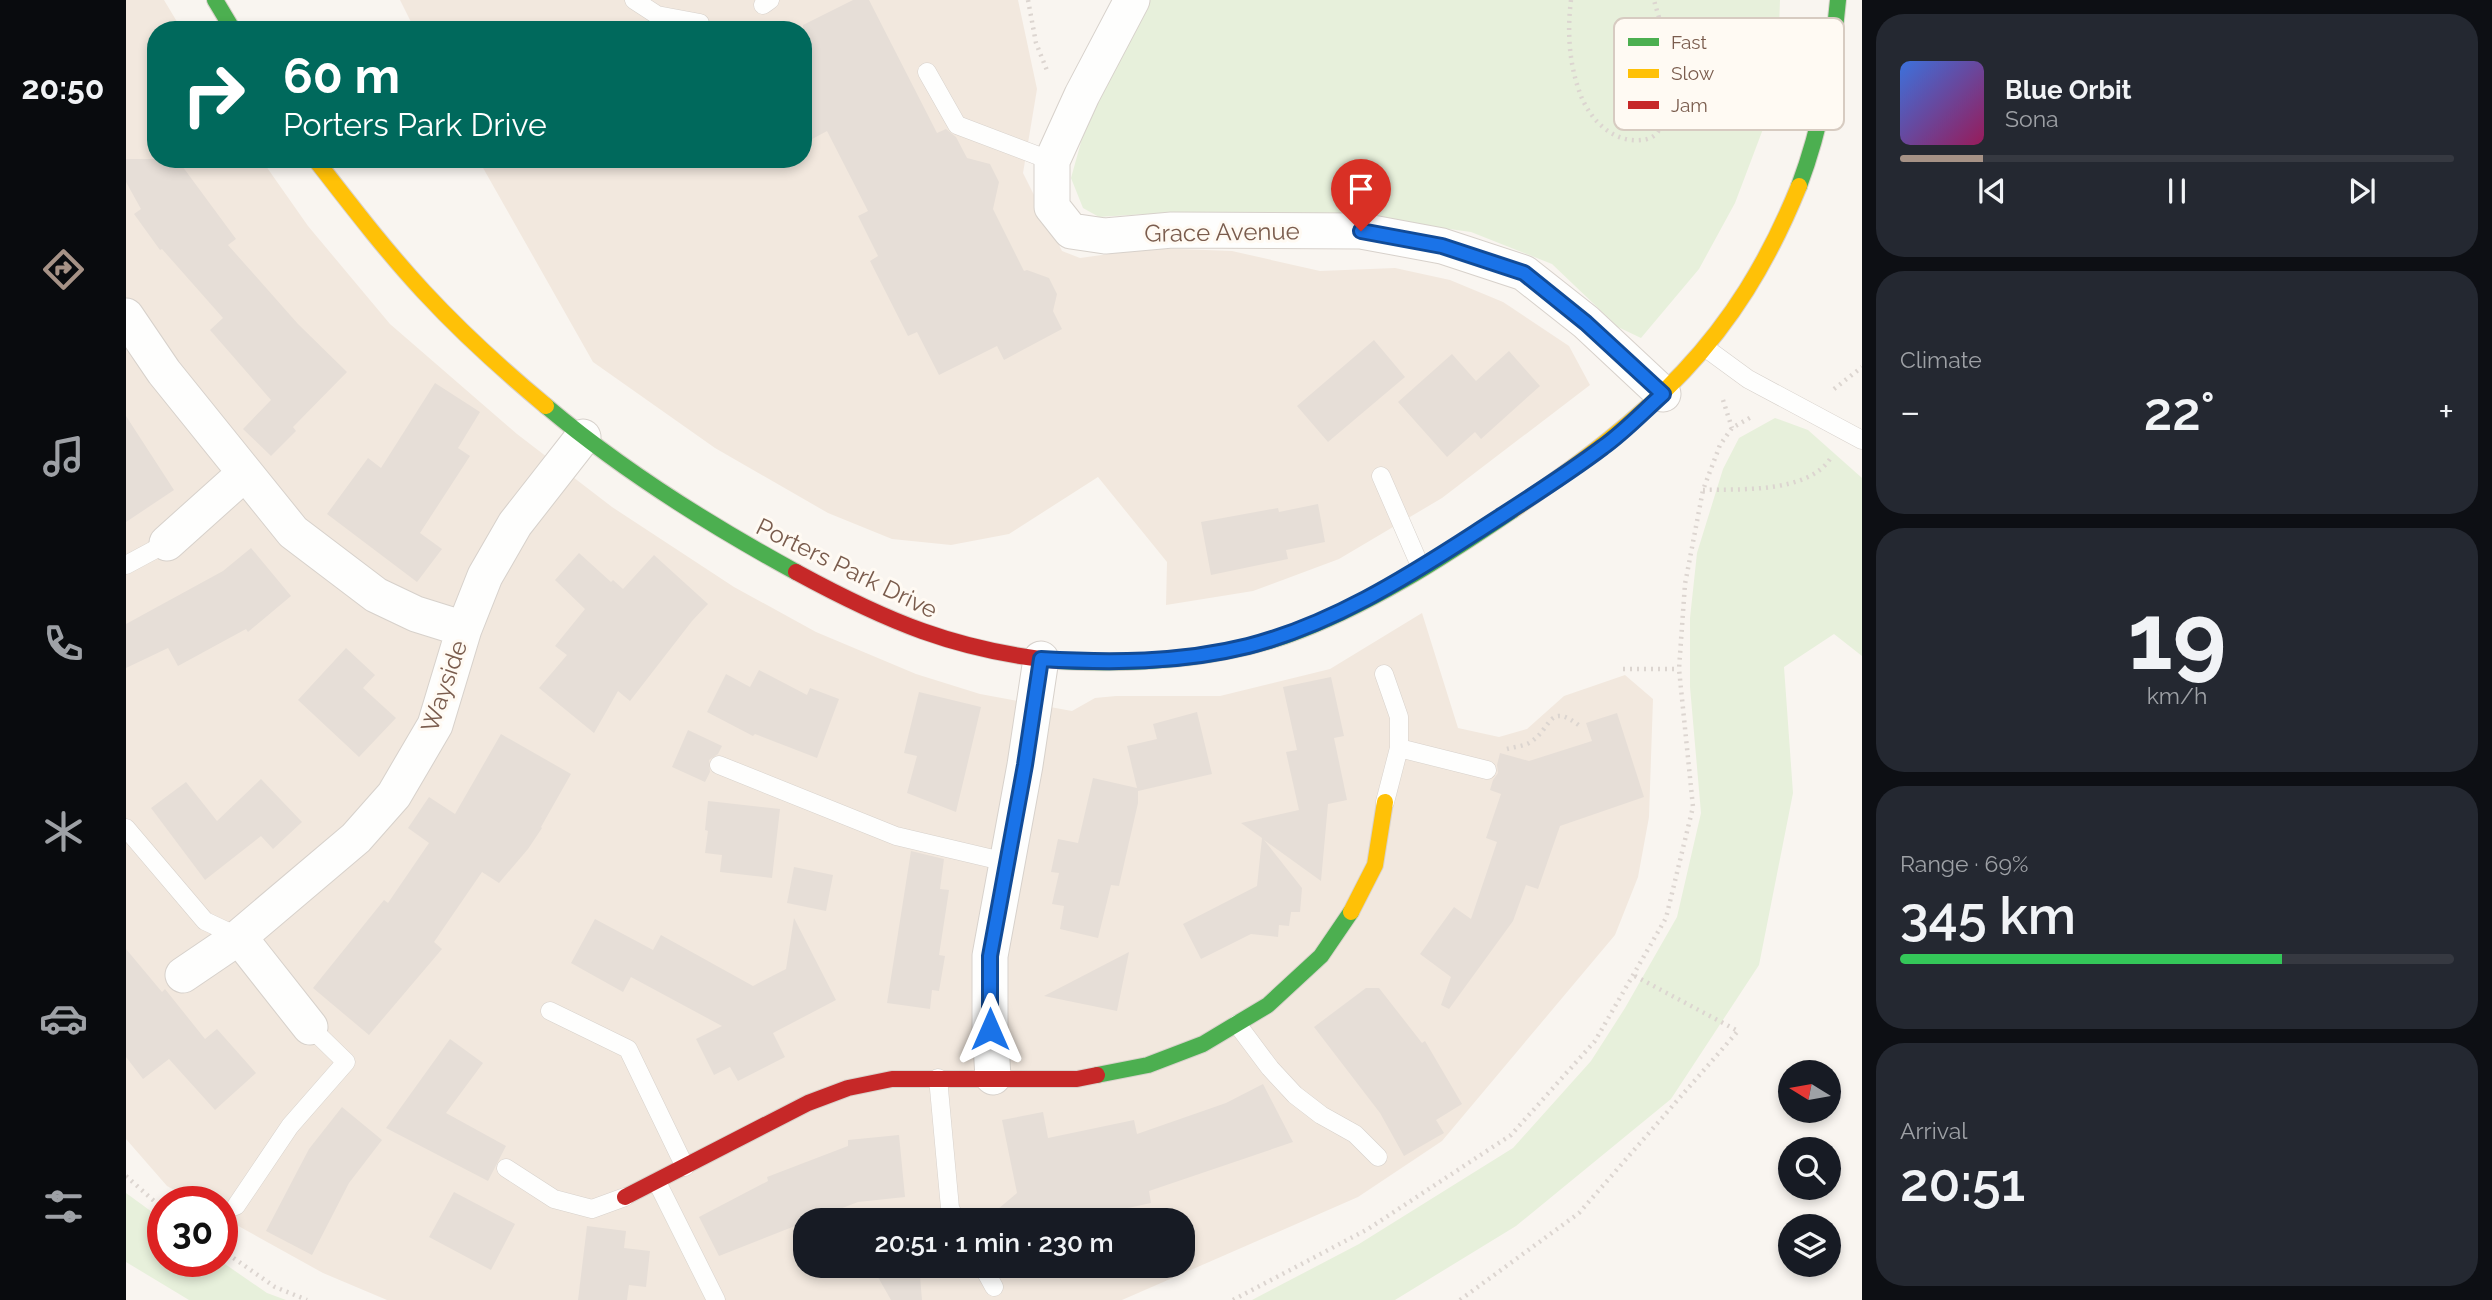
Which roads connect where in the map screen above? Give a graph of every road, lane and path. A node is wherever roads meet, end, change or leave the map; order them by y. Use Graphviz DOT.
graph roads {
  1 [pos="215,0"];
  2 [pos="634,0"];
  3 [pos="1028,0"];
  4 [pos="1132,0"];
  5 [pos="1571,0"];
  6 [pos="1654,0"];
  7 [pos="1838,0"];
  8 [pos="1659,18"];
  9 [pos="1836,18"];
  10 [pos="228,21"];
  11 [pos="689,21"];
  12 [pos="927,72"];
  13 [pos="1068,124"];
  14 [pos="1658,130"];
  15 [pos="1817,130"];
  16 [pos="1052,161"];
  17 [pos="322,168"];
  18 [pos="126,316"];
  19 [pos="1707,349"];
  20 [pos="1663,394"];
  21 [pos="1808,410"];
  22 [pos="583,436"];
  23 [pos="1855,436"];
  24 [pos="245,473"];
  25 [pos="1381,476"];
  26 [pos="1703,490"];
  27 [pos="167,543"];
  28 [pos="126,565"];
  29 [pos="1421,568"];
  30 [pos="464,629"];
  31 [pos="1041,659"];
  32 [pos="1623,669"];
  33 [pos="1679,669"];
  34 [pos="1384,674"];
  35 [pos="1581,727"];
  36 [pos="1399,748"];
  37 [pos="719,765"];
  38 [pos="1487,770"];
  39 [pos="1385,802"];
  40 [pos="126,828"];
  41 [pos="1006,862"];
  42 [pos="239,937"];
  43 [pos="183,975"];
  44 [pos="1633,975"];
  45 [pos="550,1012"];
  46 [pos="1237,1024"];
  47 [pos="310,1027"];
  48 [pos="993,1077"];
  49 [pos="938,1078"];
  50 [pos="1378,1157"];
  51 [pos="685,1167"];
  52 [pos="506,1168"];
  53 [pos="126,1176"];
  54 [pos="657,1182"];
  55 [pos="147,1197"];
  56 [pos="625,1198"];
  57 [pos="238,1203"];
  58 [pos="950,1208"];
  59 [pos="238,1262"];
  60 [pos="990,1278"];
  61 [pos="995,1287"];
  62 [pos="307,1300"];
  63 [pos="716,1300"];
  64 [pos="1233,1300"];
  65 [pos="1460,1300"];
  1 -- 10 [label="street"];
  2 -- 11 [label="lane"];
  3 -- 13 [label="path"];
  4 -- 13 [label="street, Grace Avenue"];
  5 -- 14 [label="path"];
  6 -- 8 [label="path"];
  7 -- 9 [label="street, Porters Park Drive"];
  12 -- 16 [label="lane"];
  13 -- 16 [label="street, Grace Avenue"];
  15 -- 19 [label="street, Porters Park Drive"];
  16 -- 20 [label="street, Grace Avenue"];
  17 -- 22 [label="street, Porters Park Drive"];
  18 -- 24 [label="street"];
  19 -- 20 [label="street, Porters Park Drive"];
  19 -- 21 [label="lane"];
  20 -- 29 [label="street, Porters Park Drive"];
  21 -- 23 [label="lane"];
  21 -- 26 [label="path"];
  22 -- 30 [label="street, Wayside"];
  22 -- 31 [label="street, Porters Park Drive"];
  23 -- 26 [label="path"];
  24 -- 27 [label="street"];
  24 -- 30 [label="street"];
  25 -- 29 [label="lane"];
  26 -- 33 [label="path"];
  27 -- 28 [label="lane"];
  29 -- 31 [label="street, Porters Park Drive"];
  30 -- 42 [label="street, Wayside"];
  31 -- 41 [label="street"];
  32 -- 33 [label="path"];
  33 -- 44 [label="path"];
  34 -- 36 [label="lane"];
  35 -- 38 [label="path"];
  36 -- 38 [label="lane"];
  36 -- 39 [label="lane"];
  37 -- 41 [label="lane"];
  39 -- 46 [label="street"];
  40 -- 42 [label="lane"];
  41 -- 48 [label="street"];
  42 -- 43 [label="street, Wayside"];
  42 -- 47 [label="street"];
  44 -- 64 [label="path"];
  44 -- 65 [label="path"];
  45 -- 51 [label="lane"];
  46 -- 48 [label="street"];
  46 -- 50 [label="lane"];
  47 -- 57 [label="lane"];
  48 -- 49 [label="street"];
  49 -- 51 [label="street"];
  49 -- 58 [label="lane"];
  51 -- 54 [label="street"];
  52 -- 56 [label="lane"];
  53 -- 55 [label="path"];
  54 -- 56 [label="street"];
  54 -- 63 [label="lane"];
  59 -- 62 [label="path"];
  60 -- 61 [label="lane"];
}
